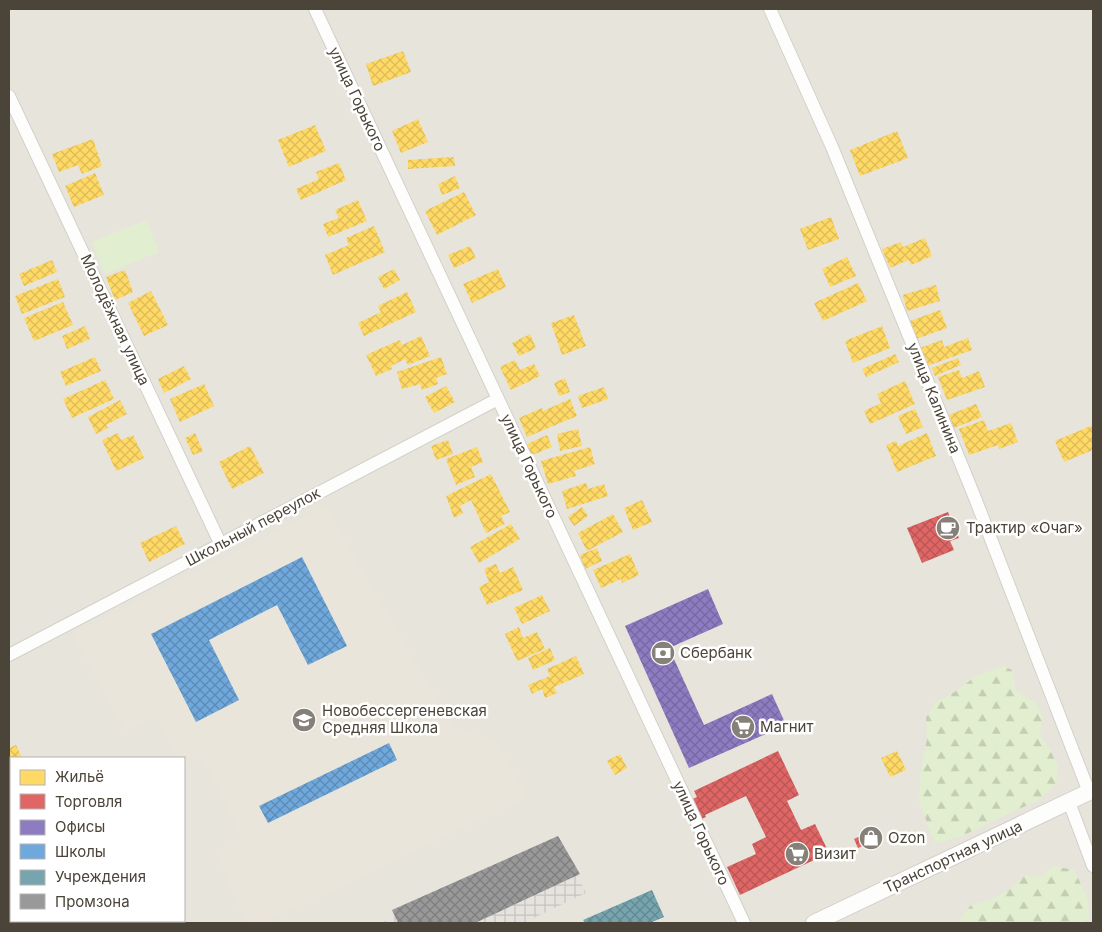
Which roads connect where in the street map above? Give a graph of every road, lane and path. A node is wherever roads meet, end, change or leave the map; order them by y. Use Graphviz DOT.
graph roads {
  1 [pos="315,9"];
  2 [pos="770,9"];
  3 [pos="9,96"];
  4 [pos="498,399"];
  5 [pos="221,545"];
  6 [pos="9,655"];
  7 [pos="1091,791"];
  8 [pos="1069,802"];
  9 [pos="1093,866"];
  10 [pos="744,923"];
  11 [pos="814,923"];
  1 -- 4 [label="street, улица Горького"];
  2 -- 7 [label="street, улица Калинина"];
  3 -- 5 [label="street, Молодёжная улица"];
  4 -- 5 [label="street, Школьный переулок"];
  4 -- 10 [label="street, улица Горького"];
  5 -- 6 [label="street, Школьный переулок"];
  7 -- 8 [label="street, Транспортная улица"];
  8 -- 9 [label="street"];
  8 -- 11 [label="street, Транспортная улица"];
}
